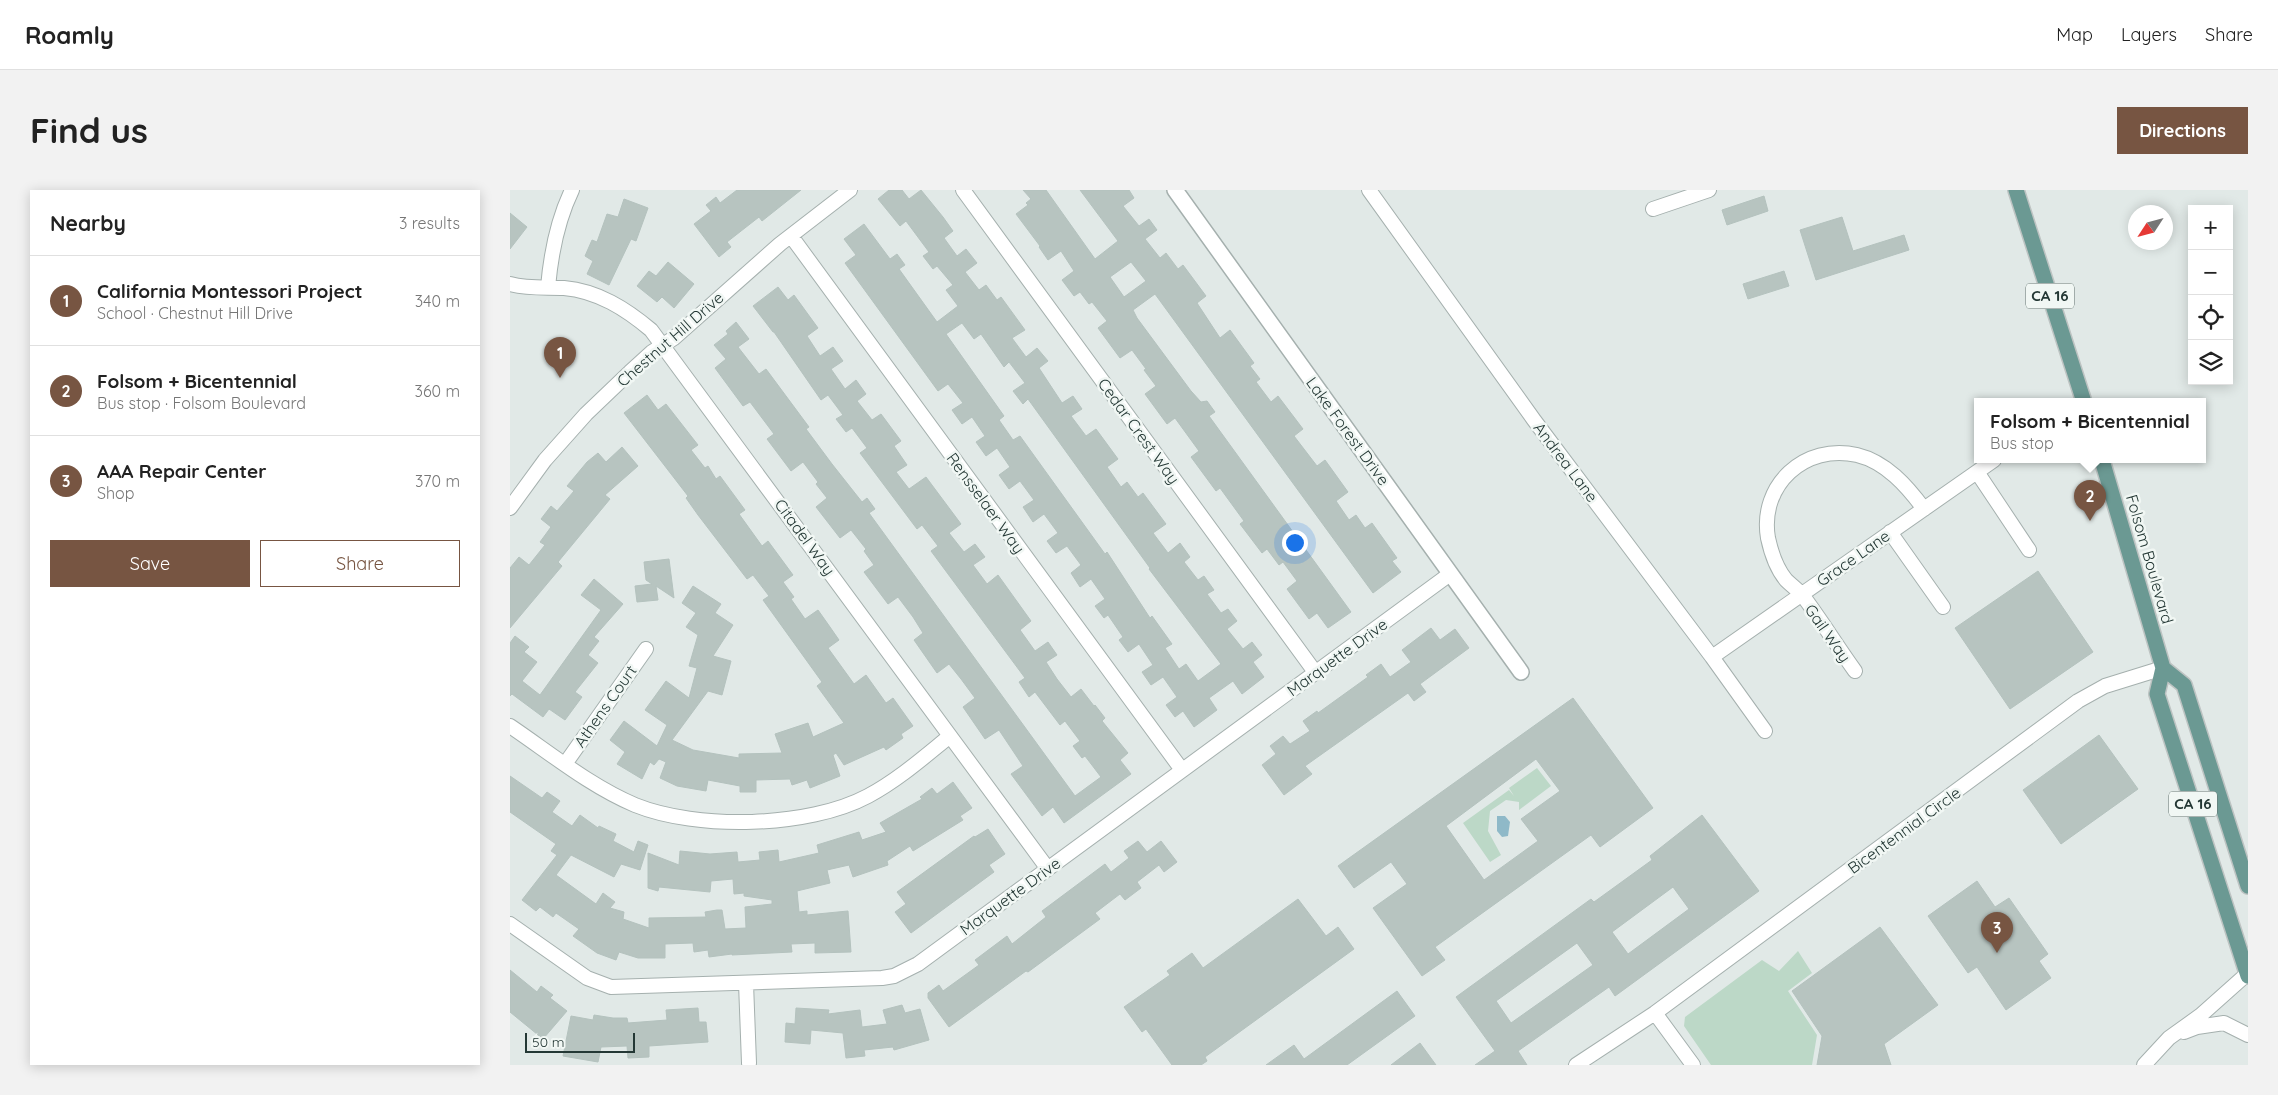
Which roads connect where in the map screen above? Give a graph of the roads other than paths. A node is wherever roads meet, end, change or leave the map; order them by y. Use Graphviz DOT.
graph roads {
  1 [pos="572,190"];
  2 [pos="850,190"];
  3 [pos="963,190"];
  4 [pos="1175,190"];
  5 [pos="1369,190"];
  6 [pos="1709,190"];
  7 [pos="2016,190"];
  8 [pos="1653,209"];
  9 [pos="791,236"];
  10 [pos="510,284"];
  11 [pos="548,287"];
  12 [pos="664,345"];
  13 [pos="2083,398"];
  14 [pos="1990,463"];
  15 [pos="2103,463"];
  16 [pos="1977,472"];
  17 [pos="510,508"];
  18 [pos="1924,509"];
  19 [pos="1890,532"];
  20 [pos="2030,550"];
  21 [pos="1450,574"];
  22 [pos="1802,594"];
  23 [pos="1943,607"];
  24 [pos="646,649"];
  25 [pos="1712,657"];
  26 [pos="2163,668"];
  27 [pos="1855,671"];
  28 [pos="1315,672"];
  29 [pos="1521,672"];
  30 [pos="510,726"];
  31 [pos="1765,731"];
  32 [pos="950,736"];
  33 [pos="565,764"];
  34 [pos="1182,770"];
  35 [pos="1048,869"];
  36 [pos="2248,886"];
  37 [pos="510,924"];
  38 [pos="2248,975"];
  39 [pos="746,983"];
  40 [pos="1655,1013"];
  41 [pos="2248,1035"];
  42 [pos="2169,1038"];
  43 [pos="749,1063"];
  44 [pos="1577,1065"];
  45 [pos="1693,1065"];
  46 [pos="2144,1065"];
  1 -- 11 [label="street"];
  2 -- 9 [label="street, Chestnut Hill Drive"];
  3 -- 28 [label="street, Cedar Crest Way"];
  4 -- 21 [label="street, Lake Forest Drive"];
  5 -- 25 [label="street, Andrea Lane"];
  6 -- 8 [label="street"];
  7 -- 13 [label="main road, CA 16"];
  9 -- 12 [label="street, Chestnut Hill Drive"];
  9 -- 34 [label="street, Rensselaer Way"];
  10 -- 11 [label="street, Citadel Way"];
  11 -- 12 [label="street, Citadel Way"];
  12 -- 17 [label="street, Chestnut Hill Drive"];
  12 -- 32 [label="street, Citadel Way"];
  14 -- 16 [label="street, Grace Lane"];
  15 -- 26 [label="main road, Folsom Boulevard / CA 16"];
  16 -- 18 [label="street, Grace Lane"];
  16 -- 20 [label="street"];
  18 -- 19 [label="street, Grace Lane"];
  18 -- 22 [label="street, Gail Way"];
  19 -- 22 [label="street, Grace Lane"];
  19 -- 23 [label="street"];
  21 -- 28 [label="street, Marquette Drive"];
  21 -- 29 [label="street, Lake Forest Drive"];
  22 -- 25 [label="street, Grace Lane"];
  22 -- 27 [label="street, Gail Way"];
  24 -- 33 [label="street, Athens Court"];
  25 -- 31 [label="street, Andrea Lane"];
  26 -- 36 [label="main road, CA 16"];
  26 -- 38 [label="main road, Folsom Boulevard / CA 16"];
  26 -- 40 [label="street, Bicentennial Circle"];
  28 -- 34 [label="street, Marquette Drive"];
  30 -- 33 [label="street"];
  32 -- 33 [label="street"];
  32 -- 35 [label="street, Citadel Way"];
  34 -- 35 [label="street, Marquette Drive"];
  35 -- 39 [label="street, Marquette Drive"];
  37 -- 39 [label="street, Marquette Drive"];
  38 -- 42 [label="street"];
  39 -- 43 [label="street"];
  40 -- 44 [label="street, Bicentennial Circle"];
  40 -- 45 [label="street"];
  41 -- 42 [label="street"];
  42 -- 46 [label="street"];
}
